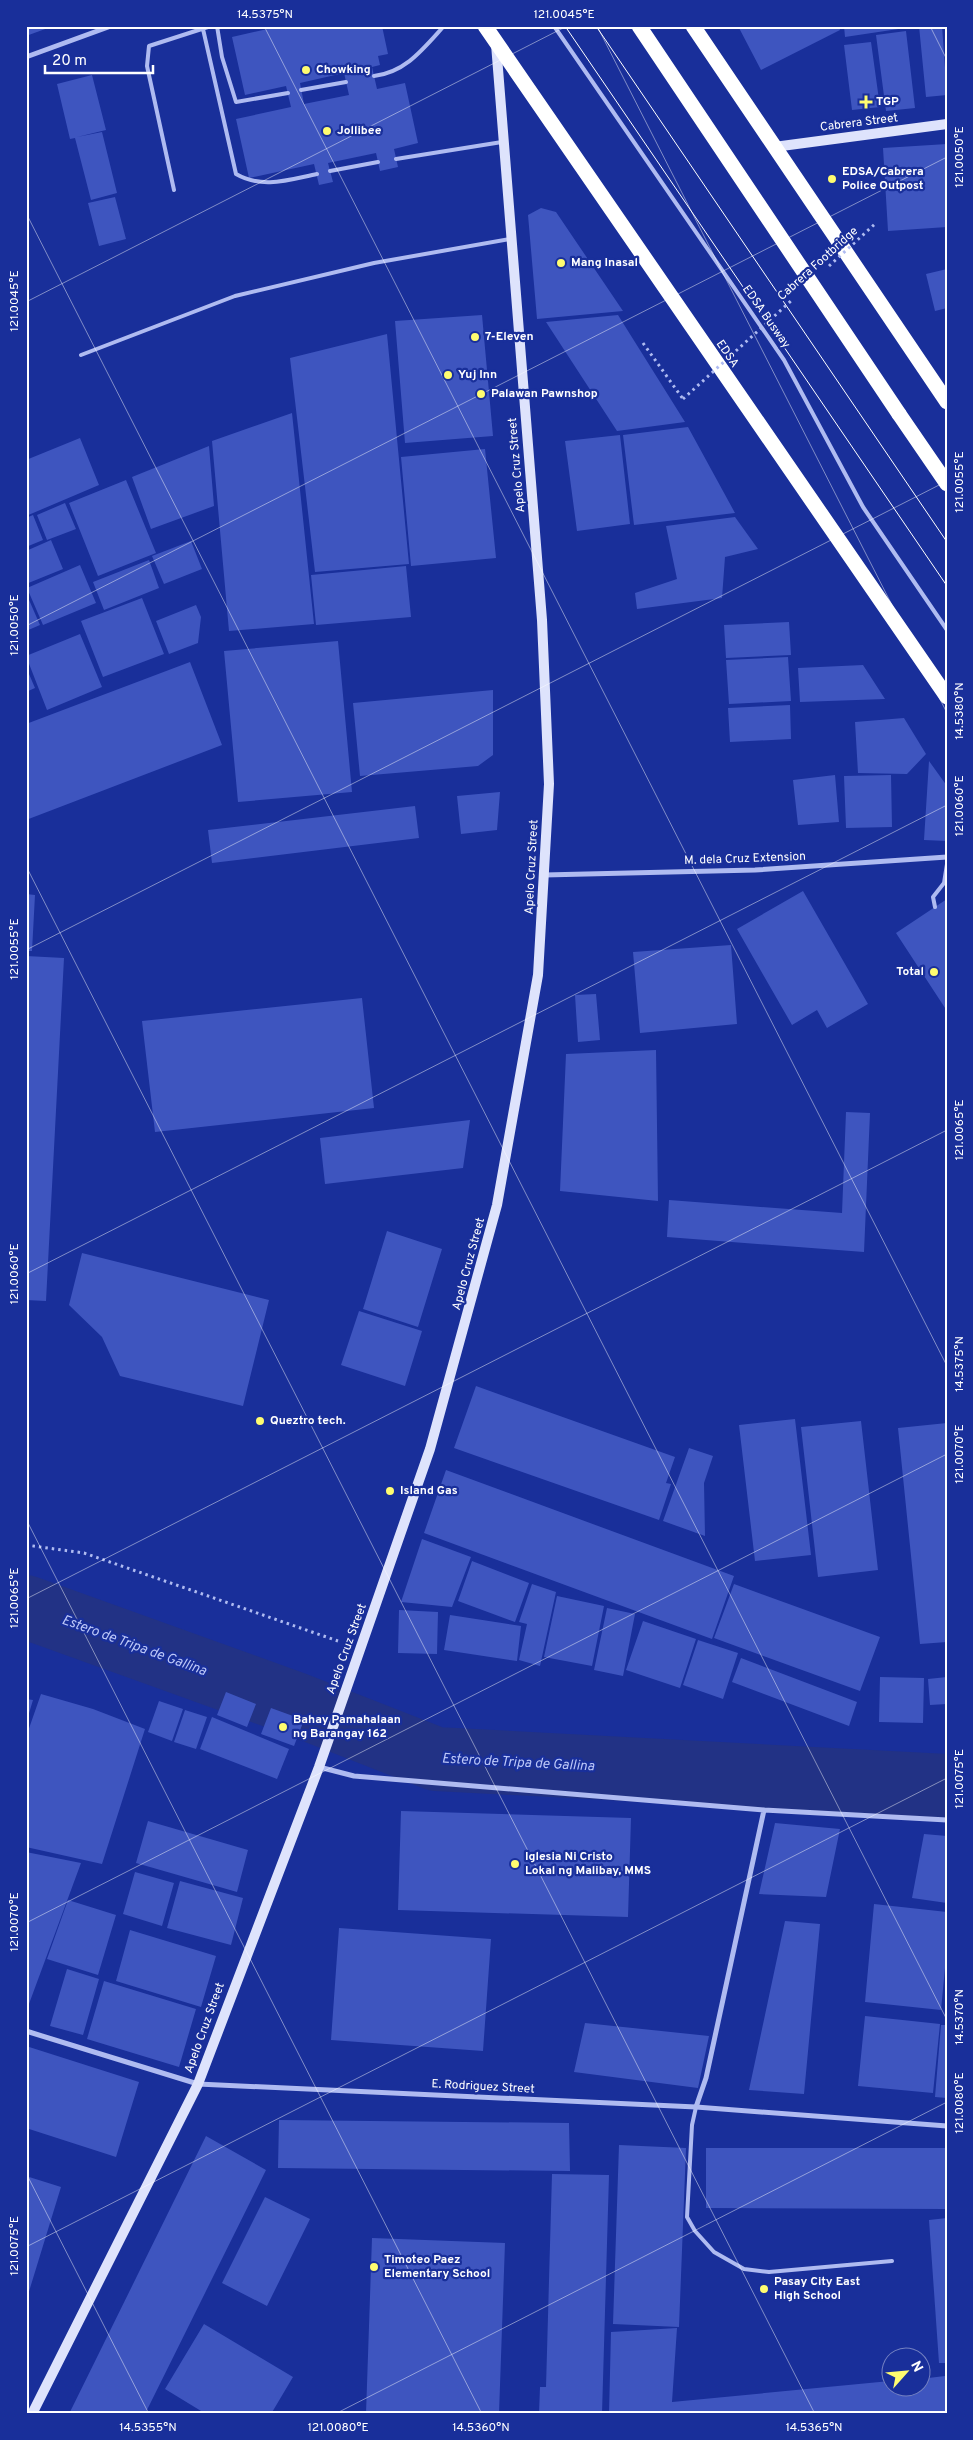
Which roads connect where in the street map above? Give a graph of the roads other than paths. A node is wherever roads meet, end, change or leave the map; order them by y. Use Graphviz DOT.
graph roads {
  1 [pos="111,26"];
  2 [pos="211,26"];
  3 [pos="217,26"];
  4 [pos="444,26"];
  5 [pos="486,26"];
  6 [pos="554,26"];
  7 [pos="638,26"];
  8 [pos="693,26"];
  9 [pos="203,29"];
  10 [pos="496,41"];
  11 [pos="26,57"];
  12 [pos="374,76"];
  13 [pos="346,82"];
  14 [pos="301,90"];
  15 [pos="288,92"];
  16 [pos="947,124"];
  17 [pos="504,141"];
  18 [pos="774,147"];
  19 [pos="396,159"];
  20 [pos="378,162"];
  21 [pos="330,171"];
  22 [pos="316,174"];
  23 [pos="174,190"];
  24 [pos="511,239"];
  25 [pos="81,355"];
  26 [pos="947,402"];
  27 [pos="947,484"];
  28 [pos="947,630"];
  29 [pos="947,697"];
  30 [pos="947,857"];
  31 [pos="947,864"];
  32 [pos="544,875"];
  33 [pos="935,907"];
  34 [pos="319,1767"];
  35 [pos="764,1810"];
  36 [pos="947,1820"];
  37 [pos="26,2031"];
  38 [pos="198,2084"];
  39 [pos="696,2108"];
  40 [pos="947,2126"];
  41 [pos="892,2261"];
  42 [pos="32,2414"];
  1 -- 11 [label="street"];
  2 -- 9 [label="lane"];
  3 -- 15 [label="lane"];
  4 -- 12 [label="lane"];
  5 -- 10 [label="highway, EDSA"];
  6 -- 28 [label="lane, EDSA Busway"];
  7 -- 27 [label="highway, bridge"];
  8 -- 18 [label="highway"];
  9 -- 22 [label="lane"];
  9 -- 23 [label="lane"];
  10 -- 17 [label="street, Apelo Cruz Street"];
  10 -- 29 [label="highway, EDSA"];
  13 -- 14 [label="lane"];
  16 -- 18 [label="street, Cabrera Street"];
  17 -- 19 [label="lane"];
  17 -- 24 [label="street, Apelo Cruz Street"];
  18 -- 26 [label="highway"];
  20 -- 21 [label="lane"];
  24 -- 25 [label="lane"];
  24 -- 32 [label="street, Apelo Cruz Street"];
  30 -- 32 [label="street, M. dela Cruz Extension"];
  31 -- 33 [label="lane"];
  32 -- 34 [label="street, Apelo Cruz Street"];
  34 -- 35 [label="street"];
  34 -- 38 [label="street, Apelo Cruz Street"];
  35 -- 36 [label="street"];
  35 -- 39 [label="street"];
  37 -- 38 [label="street, E. Rodriguez Street"];
  38 -- 39 [label="street, E. Rodriguez Street"];
  38 -- 42 [label="street, Apelo Cruz Street"];
  39 -- 40 [label="street, E. Rodriguez Street"];
  39 -- 41 [label="lane"];
}
